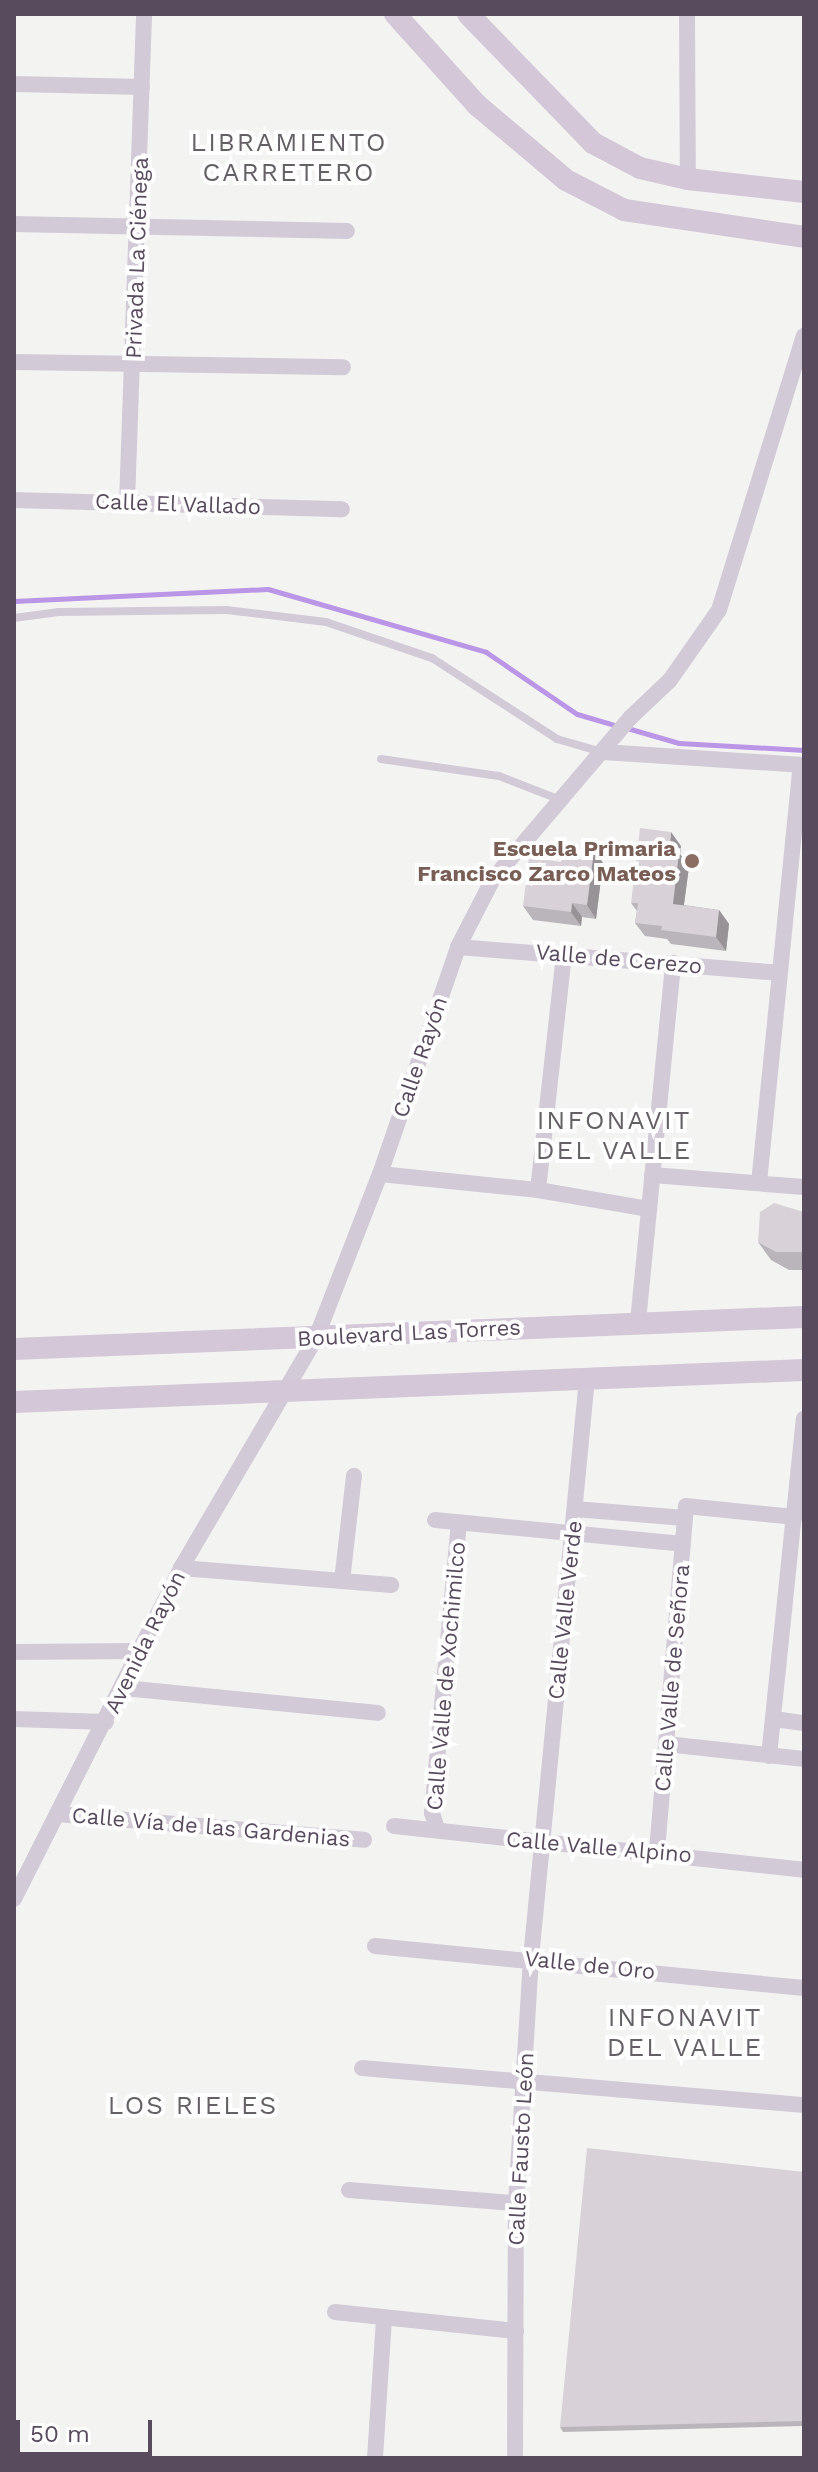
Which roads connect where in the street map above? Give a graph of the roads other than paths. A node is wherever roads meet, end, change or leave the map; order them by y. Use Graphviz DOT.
graph roads {
  1 [pos="144,14"];
  2 [pos="395,14"];
  3 [pos="468,14"];
  4 [pos="687,14"];
  5 [pos="14,84"];
  6 [pos="142,87"];
  7 [pos="688,179"];
  8 [pos="804,192"];
  9 [pos="14,224"];
  10 [pos="139,225"];
  11 [pos="347,231"];
  12 [pos="804,237"];
  13 [pos="804,336"];
  14 [pos="14,362"];
  15 [pos="134,366"];
  16 [pos="343,367"];
  17 [pos="14,500"];
  18 [pos="127,503"];
  19 [pos="342,509"];
  20 [pos="14,618"];
  21 [pos="603,752"];
  22 [pos="381,759"];
  23 [pos="802,765"];
  24 [pos="558,799"];
  25 [pos="796,873"];
  26 [pos="458,947"];
  27 [pos="564,953"];
  28 [pos="673,963"];
  29 [pos="779,973"];
  30 [pos="380,1174"];
  31 [pos="652,1175"];
  32 [pos="759,1183"];
  33 [pos="804,1187"];
  34 [pos="538,1190"];
  35 [pos="649,1209"];
  36 [pos="804,1317"];
  37 [pos="638,1322"];
  38 [pos="316,1338"];
  39 [pos="14,1349"];
  40 [pos="804,1370"];
  41 [pos="587,1379"];
  42 [pos="286,1391"];
  43 [pos="14,1402"];
  44 [pos="804,1419"];
  45 [pos="354,1476"];
  46 [pos="575,1509"];
  47 [pos="686,1512"];
  48 [pos="794,1517"];
  49 [pos="435,1520"];
  50 [pos="459,1523"];
  51 [pos="573,1530"];
  52 [pos="683,1544"];
  53 [pos="181,1568"];
  54 [pos="342,1581"];
  55 [pos="391,1585"];
  56 [pos="141,1651"];
  57 [pos="14,1652"];
  58 [pos="124,1688"];
  59 [pos="378,1713"];
  60 [pos="14,1719"];
  61 [pos="774,1719"];
  62 [pos="106,1722"];
  63 [pos="804,1723"];
  64 [pos="666,1744"];
  65 [pos="769,1756"];
  66 [pos="804,1759"];
  67 [pos="57,1814"];
  68 [pos="394,1826"];
  69 [pos="437,1829"];
  70 [pos="364,1840"];
  71 [pos="540,1841"];
  72 [pos="657,1851"];
  73 [pos="804,1870"];
  74 [pos="14,1899"];
  75 [pos="375,1946"];
  76 [pos="531,1958"];
  77 [pos="804,1988"];
  78 [pos="362,2068"];
  79 [pos="524,2078"];
  80 [pos="804,2105"];
  81 [pos="349,2190"];
  82 [pos="516,2203"];
  83 [pos="335,2312"];
  84 [pos="384,2317"];
  85 [pos="516,2331"];
  86 [pos="375,2458"];
  87 [pos="515,2458"];
  1 -- 6 [label="street, Privada La Ciénega"];
  2 -- 12 [label="street"];
  3 -- 7 [label="street"];
  4 -- 7 [label="street"];
  5 -- 6 [label="street"];
  6 -- 10 [label="street, Privada La Ciénega"];
  7 -- 8 [label="street"];
  9 -- 10 [label="street"];
  10 -- 11 [label="street"];
  10 -- 15 [label="street, Privada La Ciénega"];
  13 -- 21 [label="street, Calle Rayón"];
  14 -- 15 [label="street"];
  15 -- 16 [label="street"];
  15 -- 18 [label="street, Privada La Ciénega"];
  17 -- 18 [label="street, Calle El Vallado"];
  18 -- 19 [label="street, Calle El Vallado"];
  20 -- 21 [label="lane"];
  21 -- 23 [label="street"];
  21 -- 24 [label="street, Calle Rayón"];
  22 -- 24 [label="lane"];
  23 -- 25 [label="street"];
  24 -- 26 [label="street, Calle Rayón"];
  25 -- 29 [label="street"];
  26 -- 27 [label="street, Valle de Cerezo"];
  26 -- 30 [label="street, Calle Rayón"];
  27 -- 28 [label="street, Valle de Cerezo"];
  27 -- 34 [label="street"];
  28 -- 29 [label="street, Valle de Cerezo"];
  28 -- 31 [label="street"];
  29 -- 32 [label="street"];
  30 -- 34 [label="street"];
  30 -- 38 [label="street, Calle Rayón"];
  31 -- 32 [label="street"];
  31 -- 35 [label="street"];
  32 -- 33 [label="street"];
  34 -- 35 [label="street"];
  35 -- 37 [label="street"];
  36 -- 37 [label="street, Boulevard Las Torres"];
  37 -- 38 [label="street, Boulevard Las Torres"];
  38 -- 39 [label="street, Boulevard Las Torres"];
  38 -- 42 [label="street, Calle Rayón"];
  40 -- 41 [label="street"];
  41 -- 42 [label="street"];
  41 -- 46 [label="street, Calle Valle Verde"];
  42 -- 43 [label="street"];
  42 -- 53 [label="street, Avenida Rayón"];
  44 -- 48 [label="street"];
  45 -- 54 [label="street"];
  46 -- 47 [label="street"];
  46 -- 51 [label="street, Calle Valle Verde"];
  47 -- 48 [label="street"];
  47 -- 52 [label="street, Calle Valle de Señora"];
  48 -- 61 [label="street"];
  49 -- 50 [label="street"];
  50 -- 51 [label="street"];
  50 -- 69 [label="street, Calle Valle de Xochimilco"];
  51 -- 52 [label="street"];
  51 -- 71 [label="street, Calle Valle Verde"];
  52 -- 64 [label="street, Calle Valle de Señora"];
  53 -- 54 [label="street"];
  53 -- 56 [label="street, Avenida Rayón"];
  54 -- 55 [label="street"];
  56 -- 57 [label="street"];
  56 -- 58 [label="street, Avenida Rayón"];
  58 -- 59 [label="street"];
  58 -- 62 [label="street, Avenida Rayón"];
  60 -- 62 [label="street"];
  61 -- 63 [label="street"];
  61 -- 65 [label="street"];
  62 -- 67 [label="street, Avenida Rayón"];
  64 -- 65 [label="street"];
  64 -- 72 [label="street, Calle Valle de Señora"];
  65 -- 66 [label="street"];
  67 -- 70 [label="street, Calle Vía de las Gardenias"];
  67 -- 74 [label="street, Avenida Rayón"];
  68 -- 69 [label="street, Calle Valle Alpino"];
  69 -- 71 [label="street, Calle Valle Alpino"];
  71 -- 72 [label="street, Calle Valle Alpino"];
  71 -- 76 [label="street, Calle Fausto León"];
  72 -- 73 [label="street, Calle Valle Alpino"];
  75 -- 76 [label="street, Valle de Oro"];
  76 -- 77 [label="street, Valle de Oro"];
  76 -- 79 [label="street, Calle Fausto León"];
  78 -- 79 [label="street"];
  79 -- 80 [label="street"];
  79 -- 82 [label="street, Calle Fausto León"];
  81 -- 82 [label="street"];
  82 -- 85 [label="street, Calle Fausto León"];
  83 -- 84 [label="street"];
  84 -- 85 [label="street"];
  84 -- 86 [label="street"];
  85 -- 87 [label="street, Calle Fausto León"];
}
